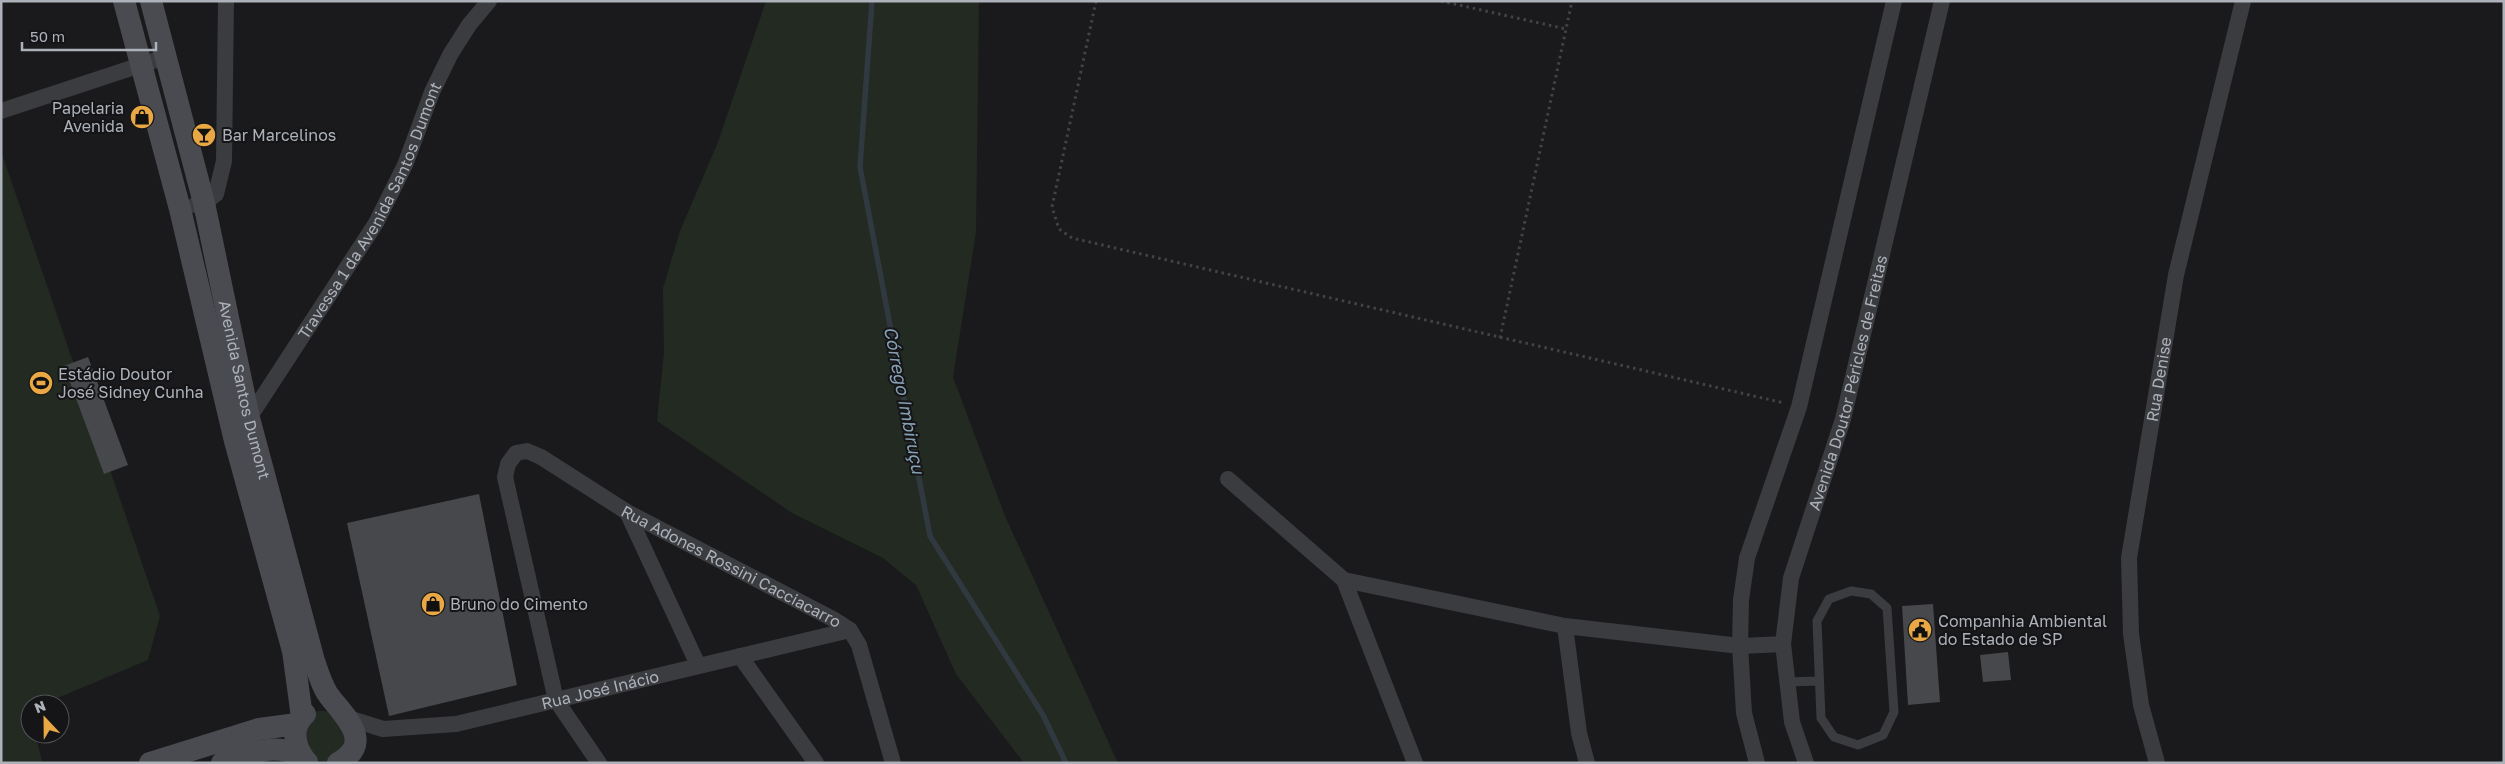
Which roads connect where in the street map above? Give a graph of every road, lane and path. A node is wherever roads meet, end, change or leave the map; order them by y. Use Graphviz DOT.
graph roads {
  1 [pos="124,1"];
  2 [pos="150,1"];
  3 [pos="226,1"];
  4 [pos="489,1"];
  5 [pos="1096,1"];
  6 [pos="1441,1"];
  7 [pos="1572,1"];
  8 [pos="1894,1"];
  9 [pos="1942,1"];
  10 [pos="2243,1"];
  11 [pos="1566,29"];
  12 [pos="165,57"];
  13 [pos="140,65"];
  14 [pos="1,111"];
  15 [pos="204,203"];
  16 [pos="180,209"];
  17 [pos="1500,338"];
  18 [pos="1799,407"];
  19 [pos="249,418"];
  20 [pos="1228,479"];
  21 [pos="626,512"];
  22 [pos="1344,580"];
  23 [pos="1565,626"];
  24 [pos="850,630"];
  25 [pos="1783,644"];
  26 [pos="1740,646"];
  27 [pos="740,656"];
  28 [pos="698,665"];
  29 [pos="1820,681"];
  30 [pos="1787,682"];
  31 [pos="556,700"];
  32 [pos="346,715"];
  33 [pos="300,720"];
  34 [pos="384,729"];
  35 [pos="343,760"];
  36 [pos="306,761"];
  37 [pos="150,763"];
  38 [pos="222,763"];
  39 [pos="599,763"];
  40 [pos="816,763"];
  41 [pos="893,763"];
  42 [pos="1415,763"];
  43 [pos="1587,763"];
  44 [pos="1757,763"];
  45 [pos="1806,763"];
  46 [pos="2157,763"];
  1 -- 13 [label="street, Avenida Santos Dumont"];
  2 -- 12 [label="street, Avenida Santos Dumont"];
  3 -- 15 [label="street"];
  4 -- 19 [label="street, Travessa 1 da Avenida Santos Dumont"];
  5 -- 17 [label="path"];
  6 -- 11 [label="path"];
  7 -- 11 [label="path"];
  8 -- 18 [label="street"];
  9 -- 25 [label="street, Avenida Doutor Péricles de Freitas"];
  10 -- 46 [label="street, Rua Denise"];
  11 -- 17 [label="path"];
  12 -- 13 [label="street"];
  12 -- 15 [label="street, Avenida Santos Dumont"];
  13 -- 14 [label="street"];
  13 -- 16 [label="street, Avenida Santos Dumont"];
  15 -- 16 [label="street"];
  15 -- 19 [label="street, Avenida Santos Dumont"];
  16 -- 33 [label="street, Avenida Santos Dumont"];
  17 -- 18 [label="path"];
  18 -- 26 [label="street"];
  19 -- 32 [label="street, Avenida Santos Dumont"];
  20 -- 22 [label="street"];
  21 -- 24 [label="street, Rua Adones Rossini Cacciacarro"];
  21 -- 28 [label="street"];
  21 -- 31 [label="street, Rua Adones Rossini Cacciacarro"];
  22 -- 23 [label="street"];
  22 -- 42 [label="street"];
  23 -- 26 [label="street"];
  23 -- 43 [label="street"];
  24 -- 27 [label="street, Rua José Inácio"];
  24 -- 41 [label="street, Rua Adones Rossini Cacciacarro"];
  25 -- 26 [label="street"];
  25 -- 30 [label="street, Avenida Doutor Péricles de Freitas"];
  26 -- 44 [label="street"];
  27 -- 28 [label="street, Rua José Inácio"];
  27 -- 40 [label="street"];
  28 -- 31 [label="street, Rua José Inácio"];
  29 -- 29 [label="lane"];
  29 -- 30 [label="lane"];
  30 -- 45 [label="street, Avenida Doutor Péricles de Freitas"];
  31 -- 34 [label="street, Rua José Inácio"];
  31 -- 39 [label="street"];
  32 -- 33 [label="street"];
  32 -- 34 [label="street, Rua José Inácio"];
  32 -- 35 [label="street, Avenida Santos Dumont"];
  33 -- 36 [label="street, Avenida Santos Dumont"];
  33 -- 37 [label="street"];
  34 -- 35 [label="street"];
  36 -- 38 [label="street"];
}
